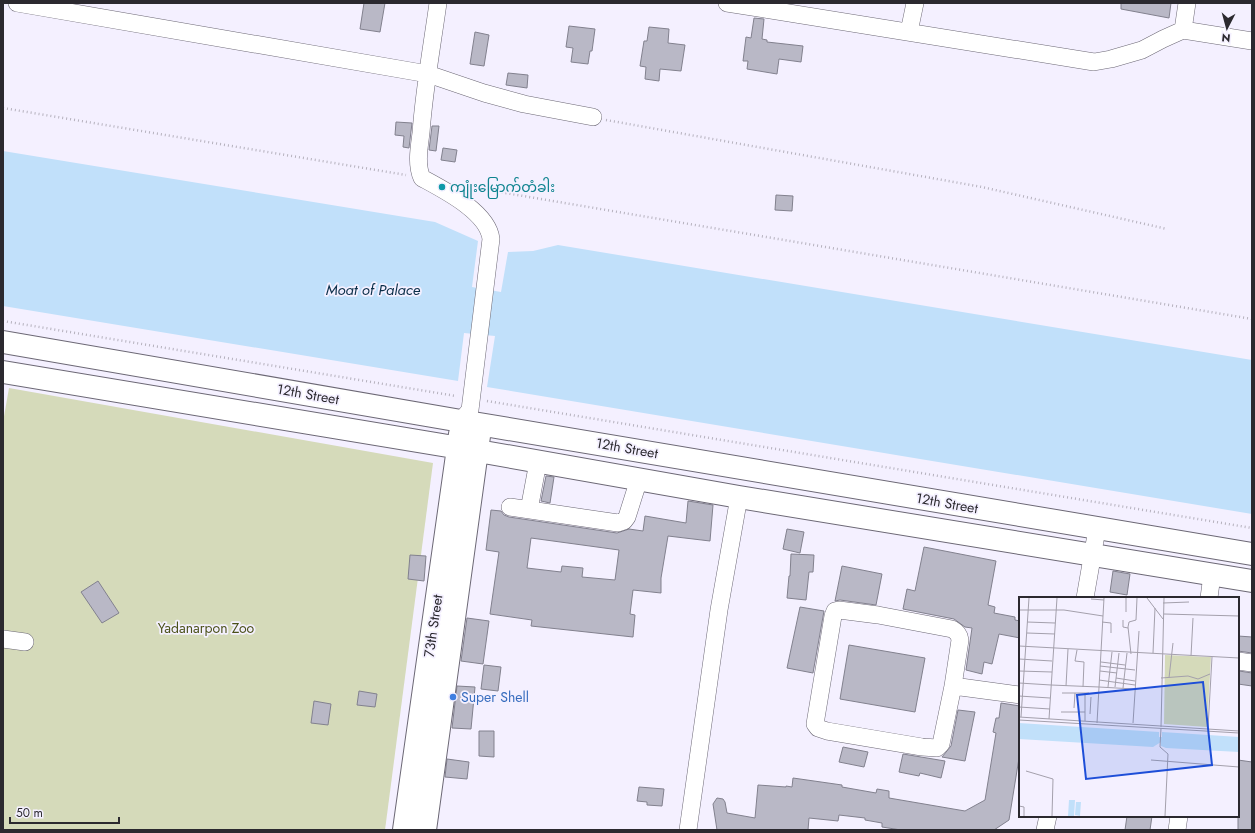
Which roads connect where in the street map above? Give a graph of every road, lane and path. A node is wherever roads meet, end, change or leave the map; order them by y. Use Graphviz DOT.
graph roads {
  1 [pos="17,3"];
  2 [pos="438,3"];
  3 [pos="726,3"];
  4 [pos="915,3"];
  5 [pos="1187,3"];
  6 [pos="1183,30"];
  7 [pos="909,32"];
  8 [pos="1252,41"];
  9 [pos="428,74"];
  10 [pos="3,108"];
  11 [pos="593,117"];
  12 [pos="422,178"];
  13 [pos="465,186"];
  14 [pos="1167,229"];
  15 [pos="1252,319"];
  16 [pos="3,321"];
  17 [pos="3,342"];
  18 [pos="3,373"];
  19 [pos="471,408"];
  20 [pos="468,450"];
  21 [pos="538,462"];
  22 [pos="638,479"];
  23 [pos="739,497"];
  24 [pos="510,506"];
  25 [pos="530,510"];
  26 [pos="1252,528"];
  27 [pos="1097,529"];
  28 [pos="1252,554"];
  29 [pos="1092,556"];
  30 [pos="1212,575"];
  31 [pos="1252,581"];
  32 [pos="1085,597"];
  33 [pos="1209,597"];
  34 [pos="3,639"];
  35 [pos="25,642"];
  36 [pos="1239,661"];
  37 [pos="1252,663"];
  38 [pos="953,686"];
  39 [pos="1019,696"];
  40 [pos="1048,817"];
  41 [pos="1179,817"];
  42 [pos="416,821"];
  43 [pos="688,830"];
  44 [pos="1045,830"];
  45 [pos="1177,830"];
  1 -- 9 [label="street"];
  2 -- 9 [label="street"];
  3 -- 7 [label="street"];
  4 -- 7 [label="street"];
  5 -- 6 [label="street"];
  6 -- 7 [label="street"];
  6 -- 8 [label="street"];
  9 -- 11 [label="street"];
  9 -- 12 [label="street"];
  10 -- 12 [label="path"];
  11 -- 14 [label="path"];
  12 -- 19 [label="street"];
  13 -- 15 [label="path"];
  16 -- 19 [label="path"];
  17 -- 19 [label="main road, 12th Street"];
  18 -- 20 [label="main road, 12th Street"];
  19 -- 20 [label="main road, 73th Street"];
  19 -- 26 [label="path"];
  19 -- 27 [label="main road, 12th Street"];
  20 -- 21 [label="main road, 12th Street"];
  20 -- 42 [label="main road, 73th Street"];
  21 -- 22 [label="main road, 12th Street"];
  21 -- 25 [label="street"];
  22 -- 23 [label="main road, 12th Street"];
  22 -- 25 [label="street"];
  23 -- 29 [label="main road, 12th Street"];
  23 -- 43 [label="street"];
  24 -- 25 [label="street"];
  27 -- 28 [label="main road, 12th Street"];
  27 -- 29 [label="street"];
  29 -- 30 [label="main road, 12th Street"];
  29 -- 32 [label="street"];
  30 -- 31 [label="main road, 12th Street"];
  30 -- 33 [label="street"];
  34 -- 35 [label="street"];
  36 -- 37 [label="street"];
  38 -- 38 [label="street"];
  38 -- 39 [label="street"];
  40 -- 44 [label="street"];
  41 -- 45 [label="street"];
}
